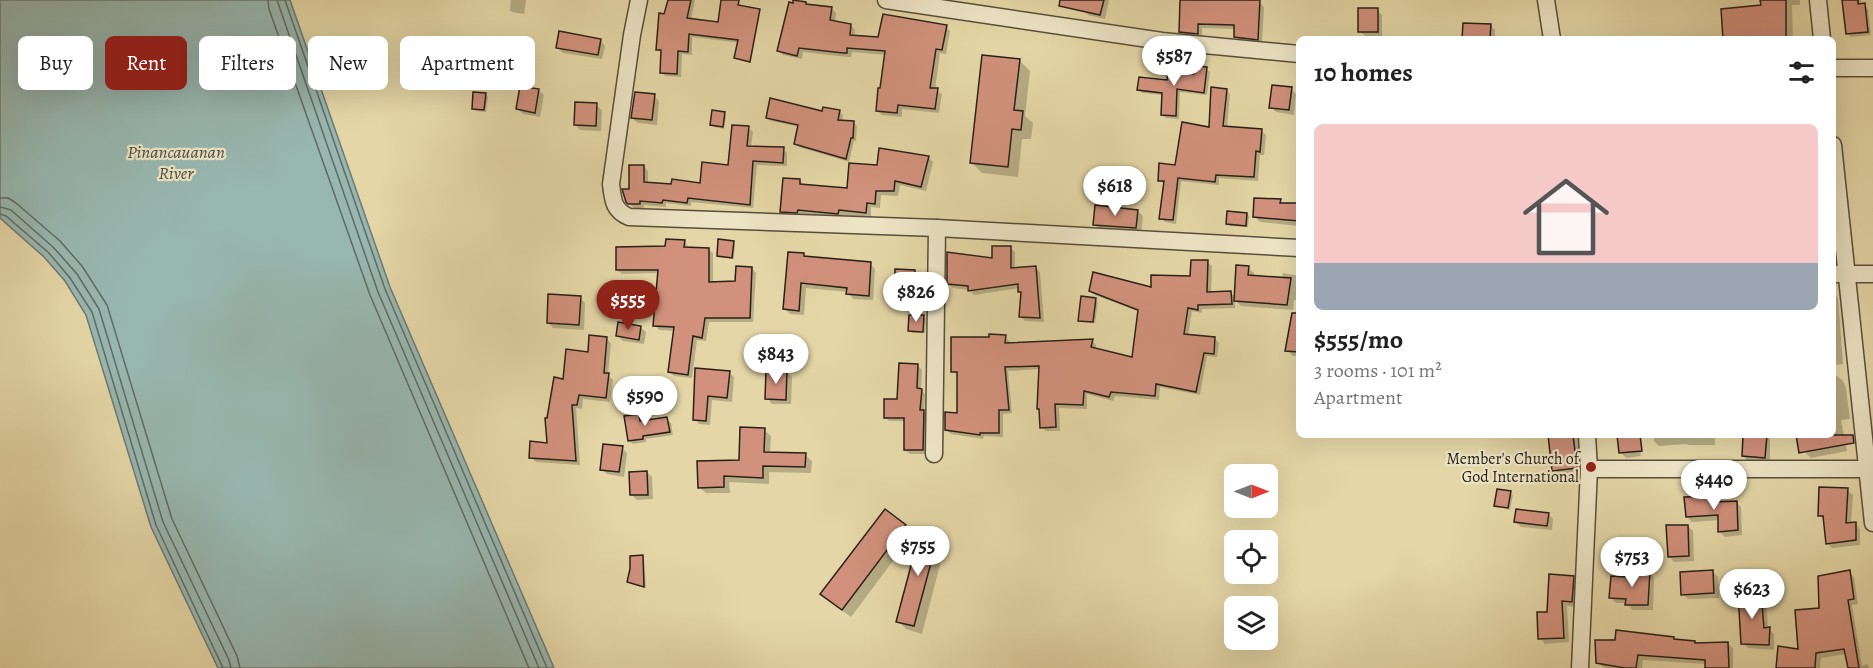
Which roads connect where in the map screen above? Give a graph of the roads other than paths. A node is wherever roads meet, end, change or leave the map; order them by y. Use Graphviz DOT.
graph roads {
  1 [pos="639,0"];
  2 [pos="886,0"];
  3 [pos="1546,0"];
  4 [pos="1818,0"];
  5 [pos="1552,36"];
  6 [pos="1822,36"];
  7 [pos="1296,54"];
  8 [pos="1836,68"];
  9 [pos="1873,68"];
  10 [pos="1836,210"];
  11 [pos="937,228"];
  12 [pos="1296,248"];
  13 [pos="1839,274"];
  14 [pos="1873,274"];
  15 [pos="1587,438"];
  16 [pos="934,454"];
  17 [pos="1589,469"];
  18 [pos="1871,469"];
  19 [pos="1873,523"];
  20 [pos="1580,668"];
  1 -- 11 [label="street"];
  2 -- 7 [label="street"];
  3 -- 5 [label="street"];
  4 -- 6 [label="street"];
  8 -- 9 [label="street"];
  10 -- 13 [label="street"];
  11 -- 12 [label="street"];
  11 -- 16 [label="street"];
  13 -- 14 [label="street"];
  13 -- 18 [label="street"];
  15 -- 17 [label="street"];
  17 -- 18 [label="street"];
  17 -- 20 [label="street"];
  18 -- 19 [label="street"];
}
